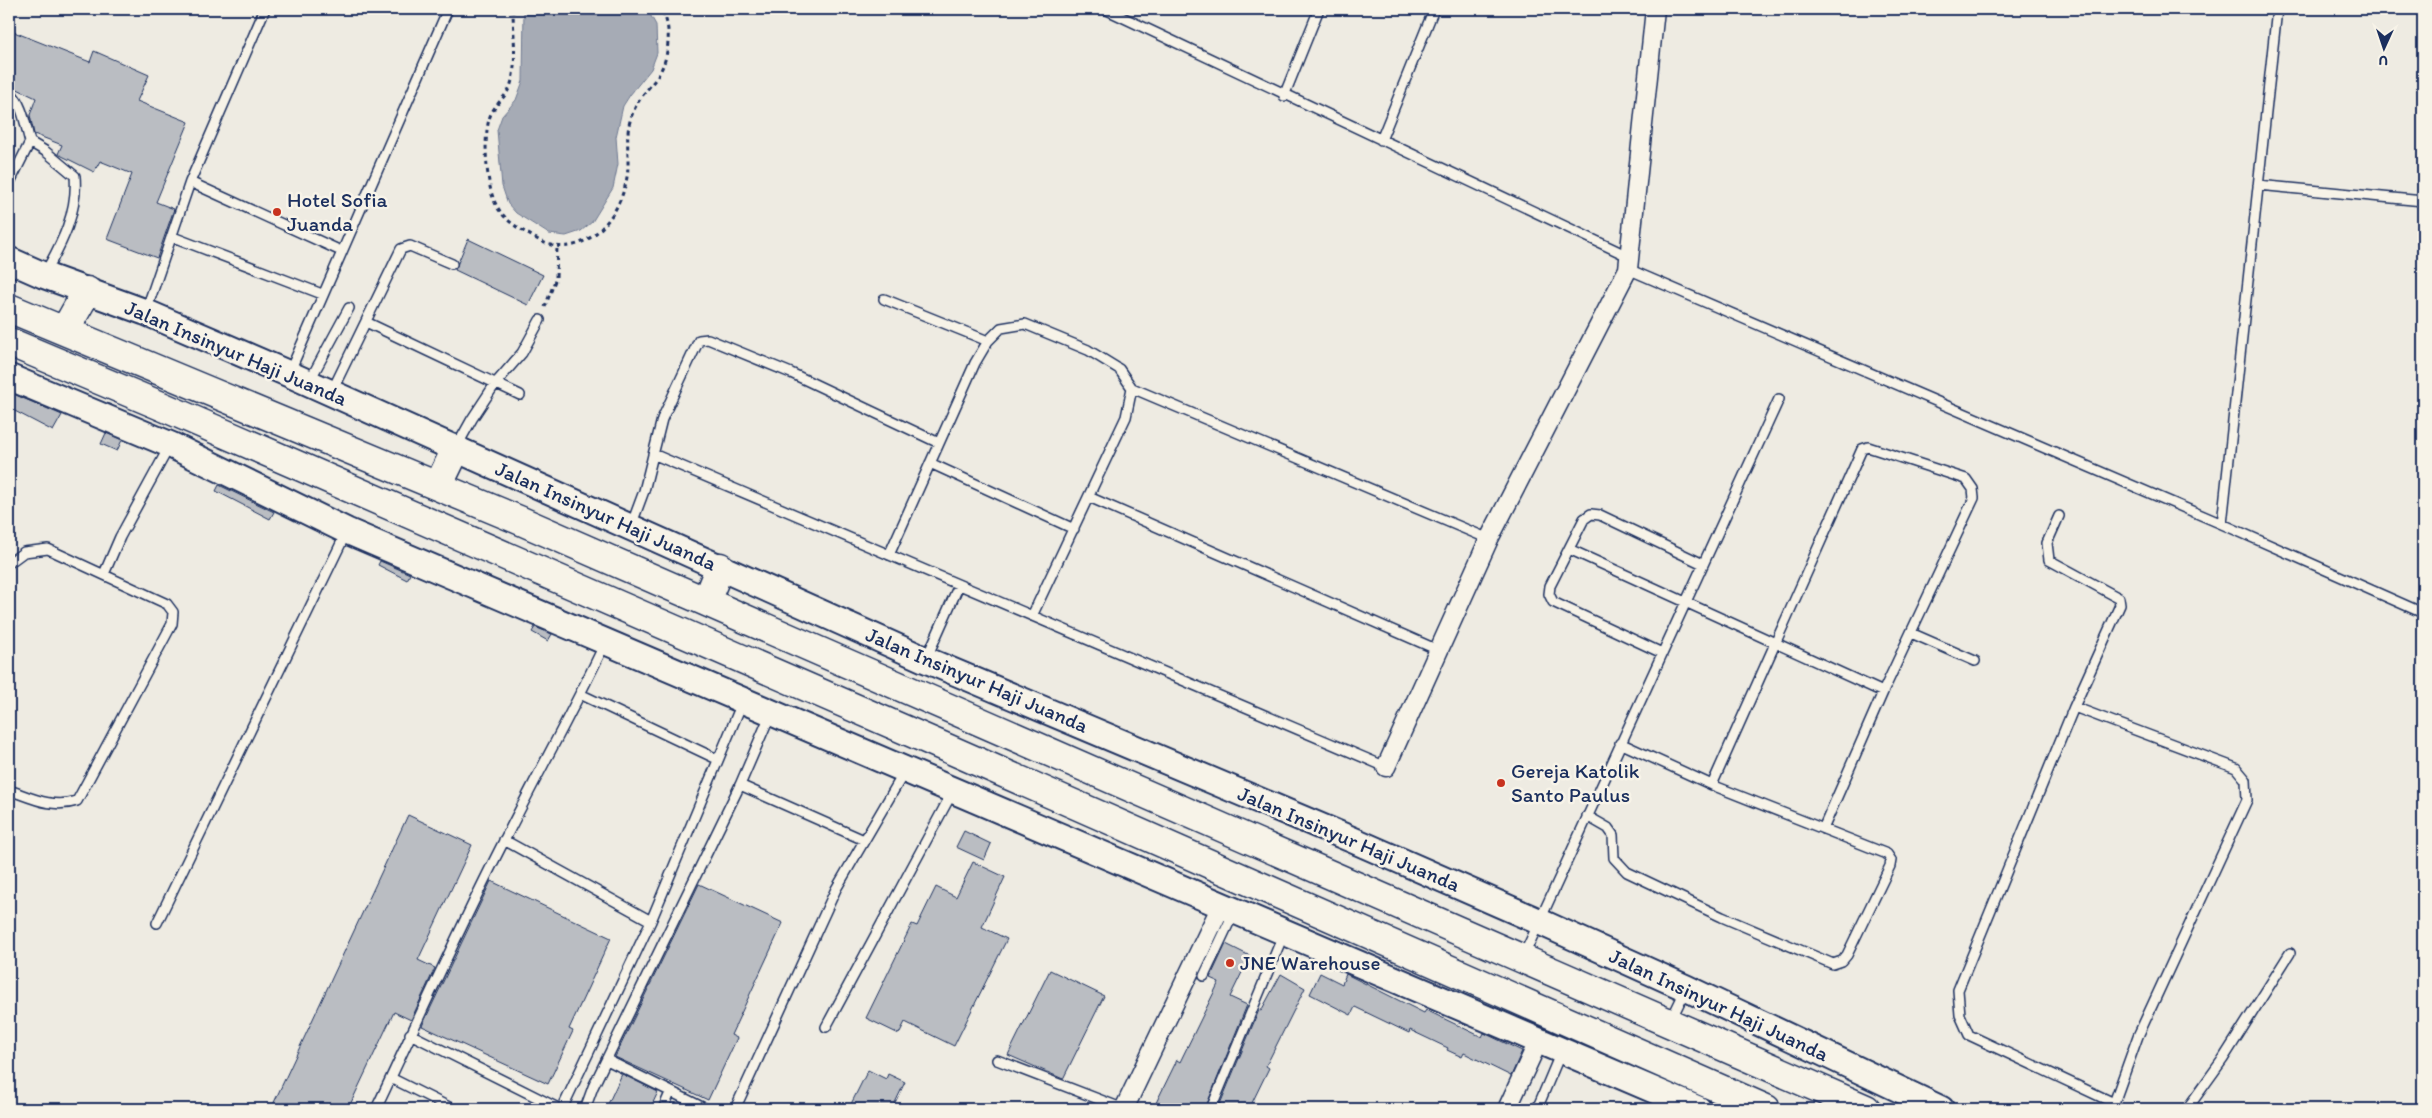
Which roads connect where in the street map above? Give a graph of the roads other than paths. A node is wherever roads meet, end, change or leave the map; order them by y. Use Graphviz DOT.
graph roads {
  1 [pos="265,9"];
  2 [pos="448,9"];
  3 [pos="1105,9"];
  4 [pos="1319,9"];
  5 [pos="1434,9"];
  6 [pos="1655,9"];
  7 [pos="2277,9"];
  8 [pos="9,91"];
  9 [pos="1284,96"];
  10 [pos="1381,140"];
  11 [pos="30,142"];
  12 [pos="190,182"];
  13 [pos="9,184"];
  14 [pos="2258,186"];
  15 [pos="2423,201"];
  16 [pos="173,238"];
  17 [pos="341,251"];
  18 [pos="9,260"];
  19 [pos="1629,263"];
  20 [pos="452,264"];
  21 [pos="43,275"];
  22 [pos="87,291"];
  23 [pos="322,294"];
  24 [pos="884,299"];
  25 [pos="9,308"];
  26 [pos="147,308"];
  27 [pos="348,308"];
  28 [pos="540,320"];
  29 [pos="366,322"];
  30 [pos="65,330"];
  31 [pos="988,341"];
  32 [pos="9,342"];
  33 [pos="300,370"];
  34 [pos="9,377"];
  35 [pos="495,384"];
  36 [pos="334,388"];
  37 [pos="1132,388"];
  38 [pos="520,395"];
  39 [pos="1779,399"];
  40 [pos="459,443"];
  41 [pos="939,443"];
  42 [pos="171,445"];
  43 [pos="653,454"];
  44 [pos="930,463"];
  45 [pos="438,486"];
  46 [pos="1089,497"];
  47 [pos="2059,516"];
  48 [pos="634,519"];
  49 [pos="2222,524"];
  50 [pos="1074,529"];
  51 [pos="347,531"];
  52 [pos="1489,539"];
  53 [pos="1569,549"];
  54 [pos="889,555"];
  55 [pos="9,563"];
  56 [pos="1703,564"];
  57 [pos="720,567"];
  58 [pos="104,574"];
  59 [pos="959,585"];
  60 [pos="706,602"];
  61 [pos="1685,602"];
  62 [pos="2423,613"];
  63 [pos="1032,616"];
  64 [pos="1911,633"];
  65 [pos="605,641"];
  66 [pos="1776,643"];
  67 [pos="930,650"];
  68 [pos="1438,650"];
  69 [pos="1662,653"];
  70 [pos="1975,661"];
  71 [pos="1883,692"];
  72 [pos="580,694"];
  73 [pos="743,701"];
  74 [pos="2074,708"];
  75 [pos="771,713"];
  76 [pos="1620,743"];
  77 [pos="717,759"];
  78 [pos="1386,767"];
  79 [pos="905,770"];
  80 [pos="740,785"];
  81 [pos="1712,785"];
  82 [pos="9,790"];
  83 [pos="953,791"];
  84 [pos="1587,816"];
  85 [pos="1823,829"];
  86 [pos="504,840"];
  87 [pos="864,840"];
  88 [pos="1228,909"];
  89 [pos="651,921"];
  90 [pos="1538,921"];
  91 [pos="157,923"];
  92 [pos="1284,933"];
  93 [pos="2290,953"];
  94 [pos="1523,958"];
  95 [pos="1204,976"];
  96 [pos="1686,988"];
  97 [pos="1670,1023"];
  98 [pos="826,1027"];
  99 [pos="410,1034"];
  100 [pos="1538,1042"];
  101 [pos="1561,1052"];
  102 [pos="607,1060"];
  103 [pos="997,1060"];
  104 [pos="391,1078"];
  105 [pos="670,1093"];
  106 [pos="2117,1106"];
  107 [pos="376,1109"];
  108 [pos="454,1109"];
  109 [pos="561,1109"];
  110 [pos="585,1109"];
  111 [pos="663,1109"];
  112 [pos="706,1109"];
  113 [pos="735,1109"];
  114 [pos="1124,1109"];
  115 [pos="1210,1109"];
  116 [pos="1508,1109"];
  117 [pos="1537,1109"];
  118 [pos="1698,1109"];
  119 [pos="1766,1109"];
  120 [pos="1866,1109"];
  121 [pos="1941,1109"];
  122 [pos="2187,1109"];
  1 -- 12 [label="lane"];
  2 -- 17 [label="lane"];
  3 -- 9 [label="lane"];
  4 -- 9 [label="lane"];
  5 -- 10 [label="lane"];
  6 -- 19 [label="street"];
  7 -- 14 [label="lane"];
  8 -- 11 [label="lane"];
  9 -- 10 [label="lane"];
  10 -- 19 [label="lane"];
  11 -- 13 [label="lane"];
  11 -- 21 [label="lane"];
  12 -- 16 [label="lane"];
  12 -- 17 [label="lane"];
  14 -- 15 [label="lane"];
  14 -- 49 [label="lane"];
  16 -- 23 [label="lane"];
  16 -- 26 [label="lane"];
  17 -- 23 [label="lane"];
  18 -- 21 [label="street, Jalan Insinyur Haji Juanda"];
  19 -- 49 [label="lane"];
  19 -- 52 [label="street"];
  20 -- 29 [label="lane"];
  21 -- 22 [label="street, Jalan Insinyur Haji Juanda"];
  22 -- 26 [label="street, Jalan Insinyur Haji Juanda"];
  22 -- 30 [label="highway"];
  23 -- 33 [label="lane"];
  24 -- 31 [label="lane"];
  25 -- 30 [label="highway, Jalan Insinyur Haji Juanda"];
  26 -- 33 [label="street, Jalan Insinyur Haji Juanda"];
  27 -- 33 [label="lane"];
  28 -- 35 [label="lane"];
  29 -- 35 [label="lane"];
  29 -- 36 [label="lane"];
  30 -- 45 [label="highway, Jalan Insinyur Haji Juanda"];
  31 -- 37 [label="lane"];
  31 -- 41 [label="lane"];
  32 -- 119 [label="highway"];
  33 -- 36 [label="street, Jalan Insinyur Haji Juanda"];
  34 -- 42 [label="street"];
  35 -- 38 [label="lane"];
  35 -- 40 [label="lane"];
  36 -- 40 [label="street, Jalan Insinyur Haji Juanda"];
  37 -- 46 [label="lane"];
  37 -- 52 [label="lane"];
  39 -- 56 [label="lane"];
  40 -- 45 [label="highway"];
  40 -- 48 [label="street, Jalan Insinyur Haji Juanda"];
  41 -- 43 [label="lane"];
  41 -- 44 [label="lane"];
  42 -- 51 [label="street"];
  42 -- 58 [label="lane"];
  43 -- 48 [label="lane"];
  43 -- 54 [label="lane"];
  44 -- 50 [label="lane"];
  44 -- 54 [label="lane"];
  45 -- 60 [label="highway, Jalan Insinyur Haji Juanda"];
  46 -- 50 [label="lane"];
  46 -- 68 [label="lane"];
  47 -- 74 [label="lane"];
  48 -- 57 [label="street, Jalan Insinyur Haji Juanda"];
  49 -- 62 [label="lane"];
  50 -- 63 [label="lane"];
  51 -- 65 [label="street"];
  51 -- 91 [label="lane"];
  52 -- 68 [label="street"];
  53 -- 56 [label="lane"];
  53 -- 61 [label="lane"];
  53 -- 69 [label="lane"];
  54 -- 59 [label="lane"];
  55 -- 58 [label="lane"];
  56 -- 61 [label="lane"];
  57 -- 60 [label="highway"];
  57 -- 67 [label="street, Jalan Insinyur Haji Juanda"];
  58 -- 82 [label="lane"];
  59 -- 63 [label="lane"];
  59 -- 67 [label="lane"];
  60 -- 94 [label="highway, Jalan Insinyur Haji Juanda"];
  61 -- 66 [label="lane"];
  61 -- 69 [label="lane"];
  63 -- 78 [label="lane"];
  64 -- 66 [label="lane"];
  64 -- 70 [label="lane"];
  64 -- 71 [label="lane"];
  65 -- 72 [label="lane"];
  65 -- 73 [label="street"];
  66 -- 71 [label="lane"];
  66 -- 81 [label="lane"];
  67 -- 90 [label="street, Jalan Insinyur Haji Juanda"];
  68 -- 78 [label="street"];
  69 -- 76 [label="lane"];
  71 -- 85 [label="lane"];
  72 -- 77 [label="lane"];
  72 -- 86 [label="lane"];
  73 -- 75 [label="street"];
  73 -- 77 [label="lane"];
  74 -- 106 [label="lane"];
  74 -- 106 [label="lane"];
  75 -- 79 [label="street"];
  75 -- 80 [label="lane"];
  76 -- 81 [label="lane"];
  76 -- 84 [label="lane"];
  77 -- 89 [label="lane"];
  79 -- 83 [label="street"];
  79 -- 87 [label="lane"];
  80 -- 87 [label="lane"];
  80 -- 102 [label="lane"];
  81 -- 85 [label="lane"];
  83 -- 88 [label="street"];
  83 -- 98 [label="lane"];
  84 -- 85 [label="lane"];
  84 -- 90 [label="lane"];
  86 -- 89 [label="lane"];
  86 -- 99 [label="lane"];
  87 -- 113 [label="lane"];
  88 -- 92 [label="street"];
  88 -- 95 [label="lane"];
  88 -- 114 [label="street"];
  89 -- 109 [label="lane"];
  90 -- 94 [label="lane"];
  90 -- 96 [label="street, Jalan Insinyur Haji Juanda"];
  92 -- 100 [label="street"];
  92 -- 115 [label="lane"];
  93 -- 122 [label="lane"];
  94 -- 97 [label="highway, Jalan Insinyur Haji Juanda"];
  96 -- 97 [label="lane"];
  96 -- 121 [label="street, Jalan Insinyur Haji Juanda"];
  97 -- 120 [label="highway, Jalan Insinyur Haji Juanda"];
  99 -- 104 [label="lane"];
  99 -- 109 [label="lane"];
  100 -- 101 [label="street"];
  100 -- 116 [label="street"];
  101 -- 117 [label="lane"];
  101 -- 118 [label="street"];
  102 -- 105 [label="lane"];
  102 -- 110 [label="lane"];
  103 -- 114 [label="lane"];
  104 -- 107 [label="lane"];
  104 -- 108 [label="lane"];
  105 -- 111 [label="lane"];
  105 -- 112 [label="lane"];
}
